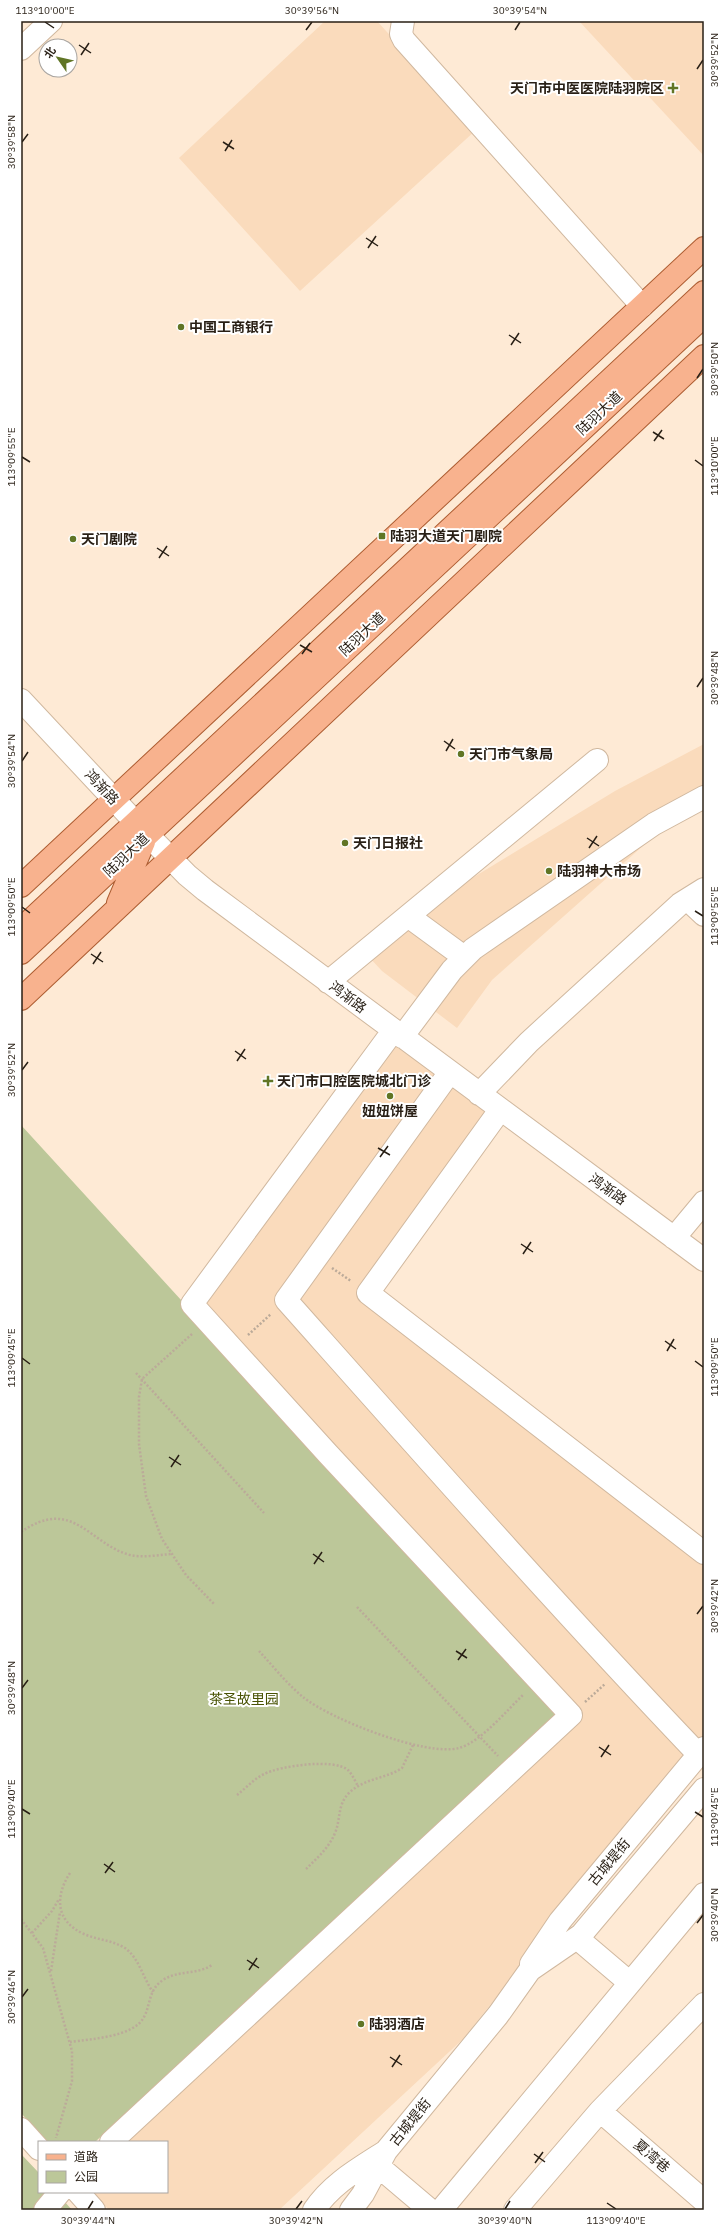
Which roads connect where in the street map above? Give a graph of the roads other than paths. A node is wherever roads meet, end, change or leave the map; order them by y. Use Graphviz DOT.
graph roads {
  1 [pos="51,21"];
  2 [pos="403,21"];
  3 [pos="21,49"];
  4 [pos="704,248"];
  5 [pos="704,292"];
  6 [pos="642,306"];
  7 [pos="704,316"];
  8 [pos="704,356"];
  9 [pos="21,700"];
  10 [pos="597,760"];
  11 [pos="704,797"];
  12 [pos="114,800"];
  13 [pos="142,828"];
  14 [pos="171,858"];
  15 [pos="28,879"];
  16 [pos="696,894"];
  17 [pos="114,911"];
  18 [pos="704,915"];
  19 [pos="408,916"];
  20 [pos="21,929"];
  21 [pos="21,953"];
  22 [pos="464,957"];
  23 [pos="328,982"];
  24 [pos="21,999"];
  25 [pos="398,1034"];
  26 [pos="450,1072"];
  27 [pos="479,1094"];
  28 [pos="500,1110"];
  29 [pos="704,1202"];
  30 [pos="674,1238"];
  31 [pos="704,1260"];
  32 [pos="704,1553"];
  33 [pos="701,1751"];
  34 [pos="704,1789"];
  35 [pos="704,1894"];
  36 [pos="577,1938"];
  37 [pos="522,1981"];
  38 [pos="630,1983"];
  39 [pos="704,2004"];
  40 [pos="600,2111"];
  41 [pos="21,2130"];
  42 [pos="113,2141"];
  43 [pos="38,2148"];
  44 [pos="382,2158"];
  45 [pos="59,2193"];
  46 [pos="79,2193"];
  47 [pos="704,2201"];
  48 [pos="45,2210"];
  49 [pos="94,2210"];
  50 [pos="314,2210"];
  51 [pos="351,2210"];
  52 [pos="430,2210"];
  53 [pos="441,2210"];
  54 [pos="515,2210"];
  1 -- 3 [label="street"];
  2 -- 6 [label="street"];
  4 -- 6 [label="main road"];
  5 -- 13 [label="main road, 陆羽大道"];
  6 -- 12 [label="main road"];
  7 -- 13 [label="main road, 陆羽大道"];
  8 -- 14 [label="main road"];
  9 -- 12 [label="street, 鸿渐路"];
  10 -- 19 [label="street"];
  11 -- 22 [label="street"];
  12 -- 13 [label="street, 鸿渐路"];
  12 -- 15 [label="main road"];
  13 -- 14 [label="street, 鸿渐路"];
  13 -- 15 [label="main road"];
  13 -- 17 [label="main road"];
  13 -- 20 [label="main road, 陆羽大道"];
  13 -- 21 [label="main road, 陆羽大道"];
  14 -- 17 [label="main road"];
  14 -- 23 [label="street, 鸿渐路"];
  16 -- 18 [label="street"];
  16 -- 27 [label="street"];
  17 -- 24 [label="main road"];
  19 -- 22 [label="street"];
  19 -- 23 [label="street"];
  22 -- 25 [label="street"];
  23 -- 25 [label="street, 鸿渐路"];
  25 -- 26 [label="street, 鸿渐路"];
  25 -- 42 [label="street"];
  26 -- 27 [label="street, 鸿渐路"];
  26 -- 33 [label="street"];
  27 -- 28 [label="street, 鸿渐路"];
  28 -- 30 [label="street, 鸿渐路"];
  28 -- 32 [label="street"];
  29 -- 30 [label="street"];
  30 -- 31 [label="street, 鸿渐路"];
  33 -- 37 [label="street, 古城堤街"];
  34 -- 36 [label="street, 古城堤街"];
  35 -- 38 [label="street"];
  36 -- 37 [label="street, 古城堤街"];
  36 -- 38 [label="street"];
  37 -- 44 [label="street, 古城堤街"];
  38 -- 53 [label="street"];
  39 -- 40 [label="street"];
  40 -- 47 [label="street, 夏湾巷"];
  40 -- 54 [label="street"];
  41 -- 43 [label="street"];
  44 -- 50 [label="street, 古城堤街"];
  44 -- 51 [label="street, 古城堤街"];
  44 -- 52 [label="street"];
  45 -- 48 [label="street"];
  46 -- 49 [label="street"];
}
